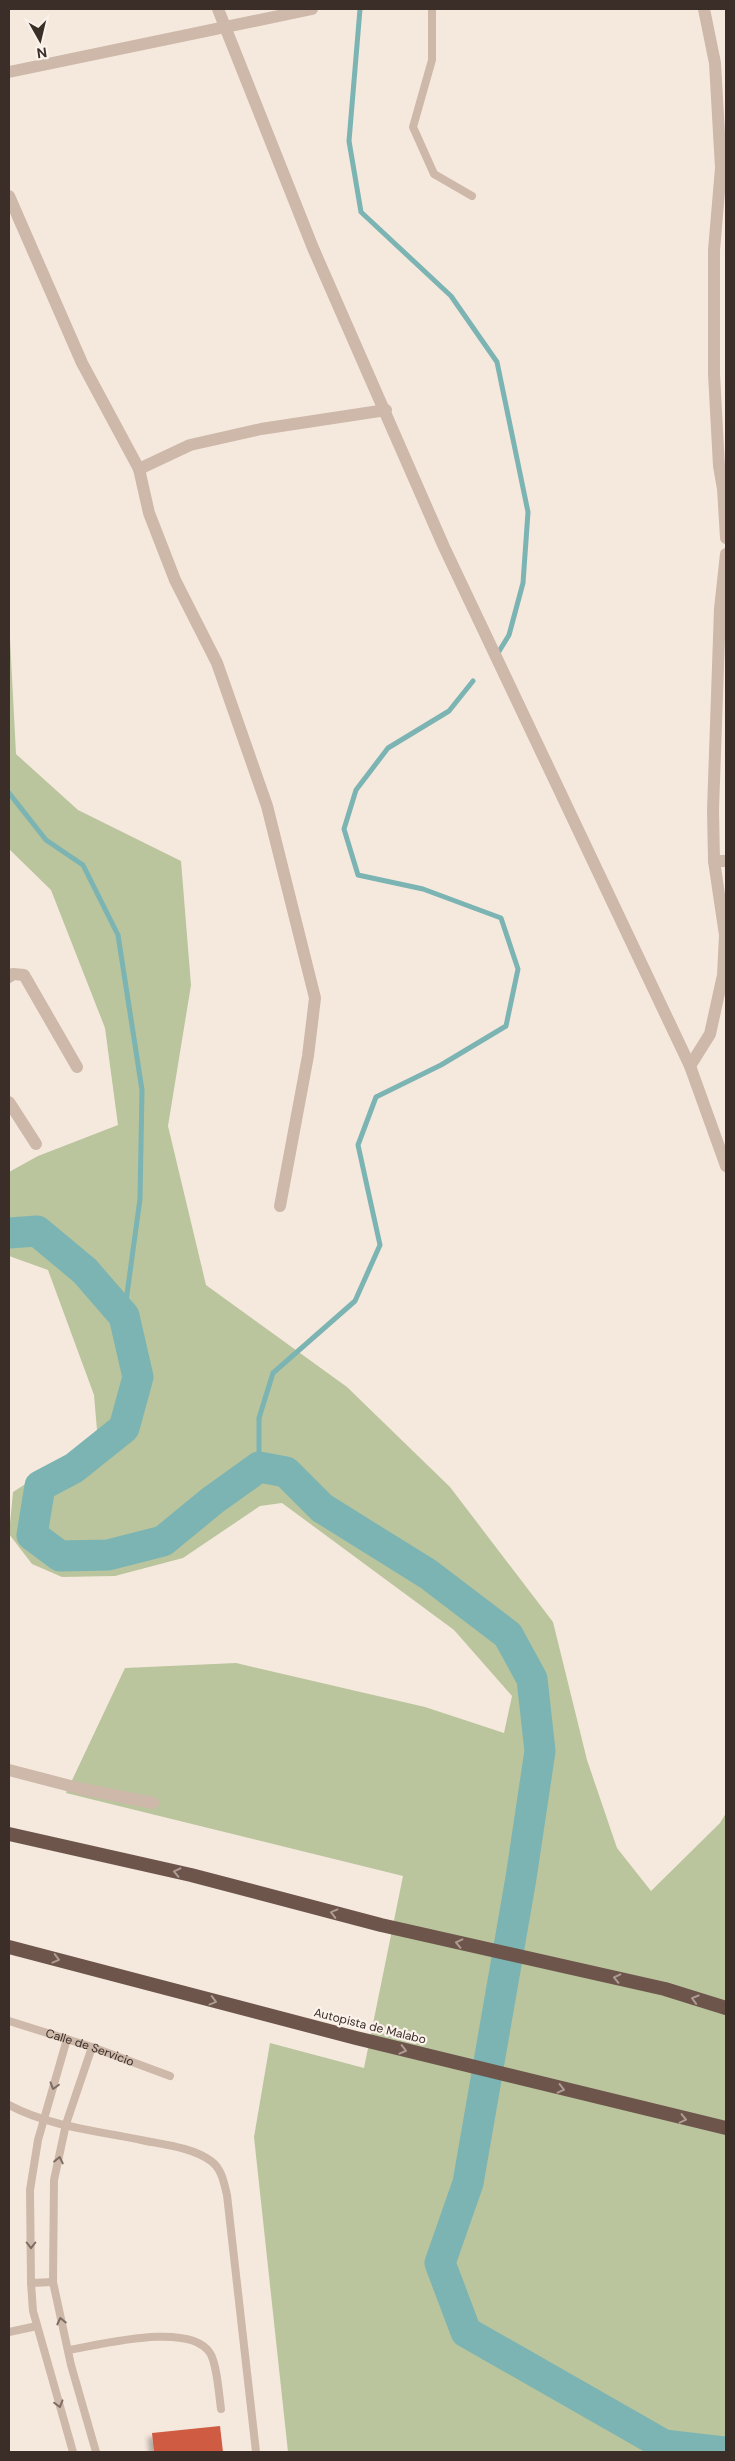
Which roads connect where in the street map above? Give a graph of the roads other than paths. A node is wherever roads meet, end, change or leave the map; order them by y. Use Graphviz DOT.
graph roads {
  1 [pos="218,9"];
  2 [pos="312,9"];
  3 [pos="432,9"];
  4 [pos="704,9"];
  5 [pos="226,27"];
  6 [pos="9,72"];
  7 [pos="9,196"];
  8 [pos="472,196"];
  9 [pos="386,410"];
  10 [pos="139,469"];
  11 [pos="726,538"];
  12 [pos="726,554"];
  13 [pos="722,702"];
  14 [pos="720,861"];
  15 [pos="9,977"];
  16 [pos="690,1066"];
  17 [pos="77,1067"];
  18 [pos="9,1102"];
  19 [pos="36,1144"];
  20 [pos="726,1166"];
  21 [pos="280,1206"];
  22 [pos="9,1770"];
  23 [pos="153,1803"];
  24 [pos="9,1834"];
  25 [pos="9,1947"];
  26 [pos="726,2008"];
  27 [pos="9,2021"];
  28 [pos="67,2039"];
  29 [pos="92,2047"];
  30 [pos="170,2076"];
  31 [pos="9,2105"];
  32 [pos="44,2120"];
  33 [pos="66,2124"];
  34 [pos="726,2128"];
  35 [pos="53,2282"];
  36 [pos="31,2284"];
  37 [pos="37,2326"];
  38 [pos="9,2332"];
  39 [pos="68,2350"];
  40 [pos="221,2409"];
  41 [pos="73,2452"];
  42 [pos="96,2452"];
  43 [pos="256,2452"];
  1 -- 5 [label="street"];
  2 -- 5 [label="street"];
  3 -- 8 [label="lane"];
  4 -- 11 [label="street"];
  5 -- 6 [label="street"];
  5 -- 9 [label="street"];
  7 -- 10 [label="street"];
  9 -- 10 [label="street"];
  9 -- 16 [label="street"];
  10 -- 21 [label="street"];
  12 -- 13 [label="street"];
  13 -- 14 [label="street"];
  14 -- 16 [label="street"];
  15 -- 17 [label="street"];
  16 -- 20 [label="street"];
  18 -- 19 [label="street"];
  22 -- 23 [label="street"];
  26 -- 24 [label="highway, one-way"];
  25 -- 34 [label="highway, Autopista de Malabo, one-way"];
  27 -- 28 [label="lane, Calle de Servicio"];
  28 -- 29 [label="lane, Calle de Servicio"];
  28 -- 32 [label="lane, one-way"];
  29 -- 30 [label="lane, Calle de Servicio"];
  29 -- 33 [label="lane"];
  31 -- 32 [label="lane"];
  32 -- 33 [label="lane"];
  32 -- 36 [label="lane, one-way"];
  35 -- 33 [label="lane, one-way"];
  33 -- 43 [label="lane"];
  35 -- 36 [label="lane"];
  39 -- 35 [label="lane, one-way"];
  36 -- 37 [label="lane"];
  37 -- 38 [label="lane"];
  37 -- 41 [label="lane, one-way"];
  39 -- 40 [label="lane"];
  39 -- 42 [label="lane"];
}
